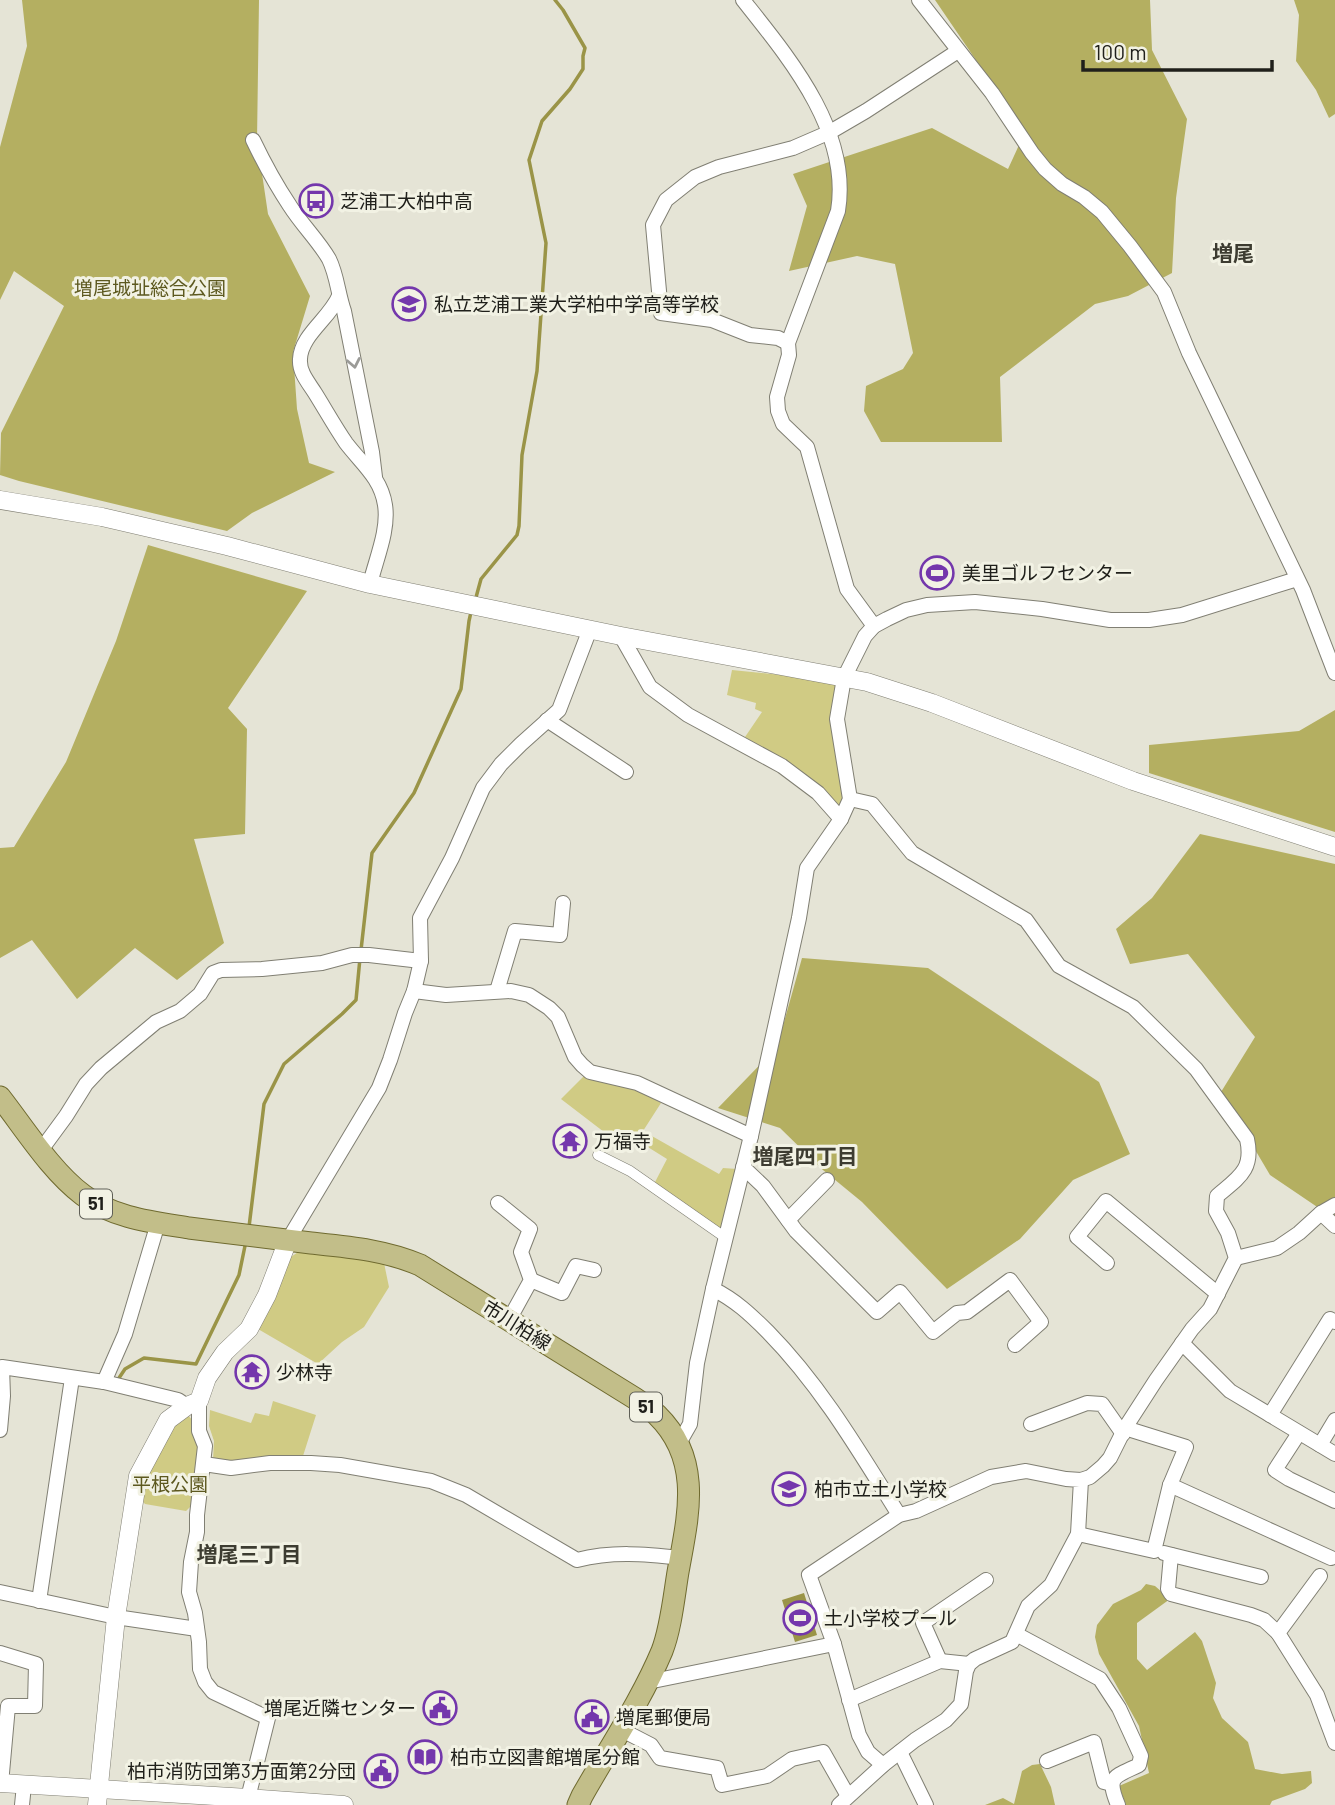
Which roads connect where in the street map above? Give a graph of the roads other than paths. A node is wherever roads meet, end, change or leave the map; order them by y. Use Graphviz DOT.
graph roads {
  1 [pos="743,0"];
  2 [pos="919,0"];
  3 [pos="958,51"];
  4 [pos="830,132"];
  5 [pos="253,140"];
  6 [pos="339,296"];
  7 [pos="788,343"];
  8 [pos="375,477"];
  9 [pos="0,500"];
  10 [pos="1297,579"];
  11 [pos="370,584"];
  12 [pos="874,626"];
  13 [pos="590,629"];
  14 [pos="621,636"];
  15 [pos="1335,673"];
  16 [pos="844,678"];
  17 [pos="547,720"];
  18 [pos="626,772"];
  19 [pos="850,799"];
  20 [pos="841,819"];
  21 [pos="1335,847"];
  22 [pos="563,903"];
  23 [pos="421,961"];
  24 [pos="414,991"];
  25 [pos="497,991"];
  26 [pos="0,1097"];
  27 [pos="751,1136"];
  28 [pos="41,1150"];
  29 [pos="598,1156"];
  30 [pos="743,1167"];
  31 [pos="827,1180"];
  32 [pos="498,1203"];
  33 [pos="1335,1205"];
  34 [pos="1321,1213"];
  35 [pos="788,1220"];
  36 [pos="158,1223"];
  37 [pos="1335,1226"];
  38 [pos="726,1237"];
  39 [pos="288,1240"];
  40 [pos="1236,1258"];
  41 [pos="1107,1263"];
  42 [pos="594,1270"];
  43 [pos="531,1280"];
  44 [pos="713,1289"];
  45 [pos="1218,1294"];
  46 [pos="509,1320"];
  47 [pos="1335,1322"];
  48 [pos="1182,1343"];
  49 [pos="1015,1345"];
  50 [pos="72,1378"];
  51 [pos="104,1382"];
  52 [pos="193,1404"];
  53 [pos="1270,1415"];
  54 [pos="1335,1420"];
  55 [pos="1031,1424"];
  56 [pos="0,1430"];
  57 [pos="1124,1431"];
  58 [pos="1299,1433"];
  59 [pos="678,1445"];
  60 [pos="1320,1445"];
  61 [pos="1335,1454"];
  62 [pos="204,1464"];
  63 [pos="1081,1480"];
  64 [pos="1170,1485"];
  65 [pos="1335,1501"];
  66 [pos="899,1515"];
  67 [pos="1078,1535"];
  68 [pos="1154,1551"];
  69 [pos="1171,1555"];
  70 [pos="681,1558"];
  71 [pos="1331,1558"];
  72 [pos="1320,1576"];
  73 [pos="1261,1577"];
  74 [pos="986,1580"];
  75 [pos="0,1591"];
  76 [pos="38,1601"];
  77 [pos="116,1618"];
  78 [pos="197,1629"];
  79 [pos="1278,1633"];
  80 [pos="1016,1634"];
  81 [pos="834,1644"];
  82 [pos="0,1653"];
  83 [pos="940,1661"];
  84 [pos="969,1664"];
  85 [pos="648,1682"];
  86 [pos="849,1700"];
  87 [pos="620,1729"];
  88 [pos="1335,1743"];
  89 [pos="900,1752"];
  90 [pos="1047,1761"];
  91 [pos="883,1765"];
  92 [pos="1,1784"];
  93 [pos="1112,1784"];
  94 [pos="24,1785"];
  95 [pos="98,1797"];
  96 [pos="248,1798"];
  97 [pos="844,1800"];
  98 [pos="298,1803"];
  99 [pos="22,1805"];
  100 [pos="344,1805"];
  101 [pos="578,1805"];
  102 [pos="926,1805"];
  103 [pos="1118,1805"];
  1 -- 4 [label="street"];
  2 -- 3 [label="street"];
  3 -- 4 [label="street"];
  3 -- 10 [label="street"];
  4 -- 7 [label="street"];
  4 -- 7 [label="street"];
  5 -- 6 [label="street"];
  6 -- 8 [label="street, one-way"];
  6 -- 8 [label="street"];
  7 -- 12 [label="street"];
  8 -- 11 [label="street"];
  9 -- 11 [label="street"];
  10 -- 12 [label="street"];
  10 -- 15 [label="street"];
  11 -- 13 [label="street"];
  12 -- 16 [label="street"];
  13 -- 14 [label="street"];
  13 -- 17 [label="street"];
  14 -- 16 [label="street"];
  14 -- 20 [label="street"];
  16 -- 19 [label="street"];
  16 -- 21 [label="street"];
  17 -- 18 [label="street"];
  17 -- 23 [label="street"];
  19 -- 20 [label="street"];
  19 -- 40 [label="street"];
  20 -- 27 [label="street"];
  22 -- 25 [label="street"];
  23 -- 24 [label="street"];
  23 -- 28 [label="street"];
  24 -- 25 [label="street"];
  24 -- 39 [label="street"];
  25 -- 27 [label="street"];
  26 -- 28 [label="main road, 市川柏線 / 51"];
  27 -- 30 [label="street"];
  28 -- 36 [label="main road, 市川柏線 / 51"];
  29 -- 38 [label="street"];
  30 -- 35 [label="street"];
  30 -- 38 [label="street"];
  31 -- 35 [label="street"];
  32 -- 43 [label="street"];
  33 -- 34 [label="street"];
  34 -- 37 [label="street"];
  34 -- 40 [label="street"];
  35 -- 49 [label="street"];
  36 -- 39 [label="main road, 市川柏線 / 51"];
  36 -- 51 [label="street"];
  38 -- 44 [label="street"];
  39 -- 46 [label="main road, 市川柏線 / 51"];
  39 -- 52 [label="street"];
  40 -- 45 [label="street"];
  41 -- 45 [label="street"];
  42 -- 43 [label="street"];
  43 -- 46 [label="street"];
  44 -- 59 [label="street"];
  44 -- 66 [label="street"];
  45 -- 48 [label="street"];
  46 -- 59 [label="main road, 市川柏線 / 51"];
  47 -- 53 [label="street"];
  48 -- 53 [label="street"];
  48 -- 57 [label="street"];
  50 -- 51 [label="street"];
  50 -- 56 [label="street"];
  50 -- 76 [label="street"];
  51 -- 52 [label="street"];
  52 -- 62 [label="street"];
  52 -- 77 [label="street"];
  53 -- 58 [label="street"];
  54 -- 60 [label="street"];
  55 -- 57 [label="street"];
  57 -- 63 [label="street"];
  57 -- 64 [label="street"];
  58 -- 60 [label="street"];
  58 -- 65 [label="street"];
  59 -- 70 [label="main road, 市川柏線 / 51"];
  60 -- 61 [label="street"];
  62 -- 70 [label="street"];
  62 -- 78 [label="street"];
  63 -- 66 [label="street"];
  63 -- 67 [label="street"];
  64 -- 68 [label="street"];
  64 -- 71 [label="street"];
  66 -- 81 [label="street"];
  67 -- 68 [label="street"];
  67 -- 80 [label="street"];
  68 -- 69 [label="street"];
  69 -- 73 [label="street"];
  69 -- 79 [label="street"];
  70 -- 85 [label="main road, 市川柏線 / 51"];
  72 -- 79 [label="street"];
  74 -- 83 [label="street"];
  75 -- 76 [label="street"];
  76 -- 77 [label="street"];
  77 -- 78 [label="street"];
  77 -- 95 [label="street"];
  78 -- 96 [label="street"];
  79 -- 88 [label="street"];
  80 -- 84 [label="street"];
  80 -- 93 [label="street"];
  81 -- 85 [label="street"];
  81 -- 86 [label="street"];
  82 -- 92 [label="street"];
  83 -- 84 [label="street"];
  83 -- 86 [label="street"];
  84 -- 89 [label="street"];
  85 -- 87 [label="main road, 市川柏線 / 51"];
  86 -- 91 [label="street"];
  87 -- 97 [label="street"];
  87 -- 101 [label="main road, 市川柏線 / 51"];
  89 -- 91 [label="street"];
  89 -- 102 [label="street"];
  90 -- 93 [label="street"];
  91 -- 97 [label="street"];
  92 -- 94 [label="street"];
  93 -- 103 [label="street"];
  94 -- 95 [label="street"];
  94 -- 99 [label="street"];
  95 -- 96 [label="street"];
  96 -- 98 [label="street"];
  98 -- 100 [label="street"];
}
